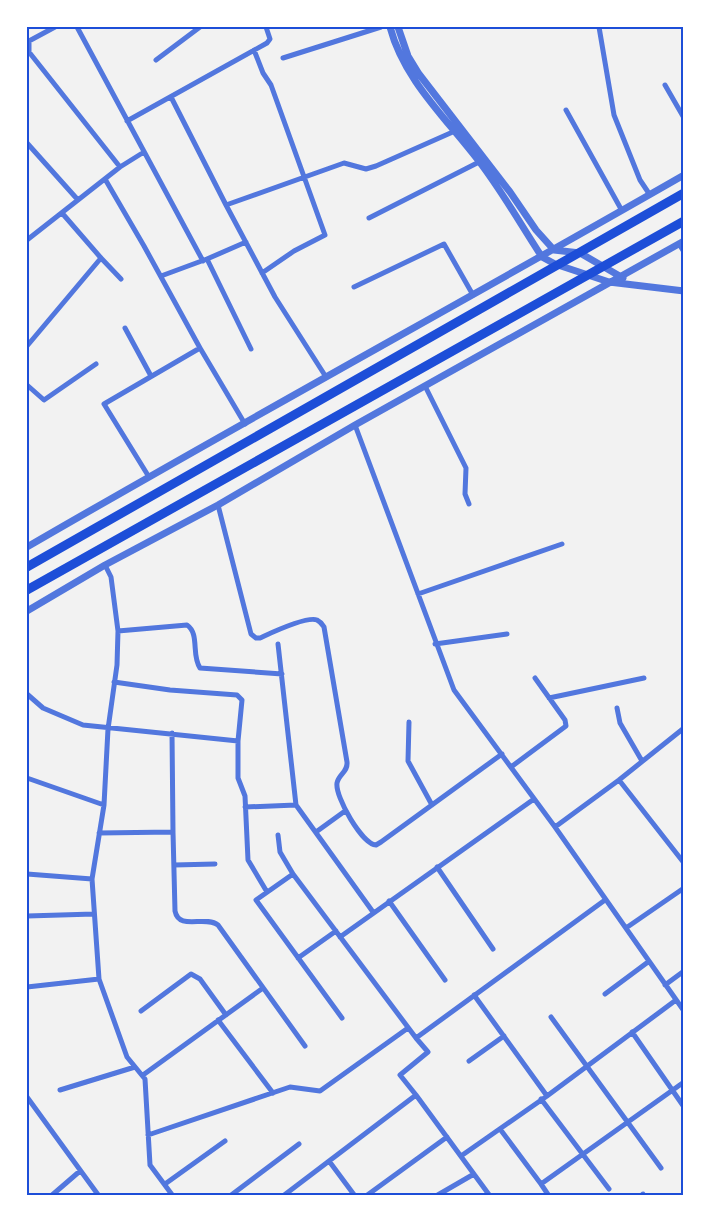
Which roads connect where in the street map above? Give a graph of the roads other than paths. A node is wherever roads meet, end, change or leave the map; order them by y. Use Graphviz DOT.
graph roads {
  1 [pos="55,27"];
  2 [pos="77,27"];
  3 [pos="200,27"];
  4 [pos="266,27"];
  5 [pos="381,27"];
  6 [pos="390,27"];
  7 [pos="398,27"];
  8 [pos="599,27"];
  9 [pos="254,50"];
  10 [pos="283,58"];
  11 [pos="156,60"];
  12 [pos="665,85"];
  13 [pos="171,97"];
  14 [pos="566,110"];
  15 [pos="684,117"];
  16 [pos="127,121"];
  17 [pos="455,131"];
  18 [pos="27,143"];
  19 [pos="144,152"];
  20 [pos="482,160"];
  21 [pos="120,167"];
  22 [pos="684,175"];
  23 [pos="305,177"];
  24 [pos="105,179"];
  25 [pos="684,193"];
  26 [pos="650,195"];
  27 [pos="78,200"];
  28 [pos="226,205"];
  29 [pos="621,210"];
  30 [pos="62,213"];
  31 [pos="369,218"];
  32 [pos="684,221"];
  33 [pos="27,240"];
  34 [pos="246,242"];
  35 [pos="682,242"];
  36 [pos="554,250"];
  37 [pos="684,252"];
  38 [pos="542,257"];
  39 [pos="101,258"];
  40 [pos="205,260"];
  41 [pos="262,273"];
  42 [pos="160,276"];
  43 [pos="620,277"];
  44 [pos="121,279"];
  45 [pos="609,282"];
  46 [pos="633,284"];
  47 [pos="354,287"];
  48 [pos="684,291"];
  49 [pos="473,295"];
  50 [pos="125,328"];
  51 [pos="27,346"];
  52 [pos="200,348"];
  53 [pos="251,349"];
  54 [pos="96,364"];
  55 [pos="151,376"];
  56 [pos="326,377"];
  57 [pos="27,385"];
  58 [pos="425,386"];
  59 [pos="245,424"];
  60 [pos="355,425"];
  61 [pos="149,477"];
  62 [pos="469,504"];
  63 [pos="218,505"];
  64 [pos="562,544"];
  65 [pos="27,547"];
  66 [pos="105,565"];
  67 [pos="27,567"];
  68 [pos="27,590"];
  69 [pos="418,594"];
  70 [pos="27,611"];
  71 [pos="118,631"];
  72 [pos="507,634"];
  73 [pos="278,644"];
  74 [pos="435,644"];
  75 [pos="282,674"];
  76 [pos="535,678"];
  77 [pos="644,678"];
  78 [pos="114,682"];
  79 [pos="27,694"];
  80 [pos="549,698"];
  81 [pos="617,708"];
  82 [pos="409,722"];
  83 [pos="684,728"];
  84 [pos="108,729"];
  85 [pos="172,734"];
  86 [pos="238,741"];
  87 [pos="502,754"];
  88 [pos="642,761"];
  89 [pos="512,767"];
  90 [pos="27,778"];
  91 [pos="619,780"];
  92 [pos="534,799"];
  93 [pos="104,805"];
  94 [pos="297,805"];
  95 [pos="432,805"];
  96 [pos="245,807"];
  97 [pos="345,811"];
  98 [pos="555,828"];
  99 [pos="173,832"];
  100 [pos="316,832"];
  101 [pos="99,833"];
  102 [pos="278,834"];
  103 [pos="215,864"];
  104 [pos="684,864"];
  105 [pos="174,865"];
  106 [pos="436,867"];
  107 [pos="27,874"];
  108 [pos="293,874"];
  109 [pos="92,879"];
  110 [pos="684,888"];
  111 [pos="267,892"];
  112 [pos="605,900"];
  113 [pos="389,901"];
  114 [pos="373,912"];
  115 [pos="94,914"];
  116 [pos="27,916"];
  117 [pos="626,928"];
  118 [pos="336,931"];
  119 [pos="340,937"];
  120 [pos="493,949"];
  121 [pos="298,958"];
  122 [pos="648,962"];
  123 [pos="684,971"];
  124 [pos="99,979"];
  125 [pos="445,980"];
  126 [pos="665,985"];
  127 [pos="27,987"];
  128 [pos="263,988"];
  129 [pos="605,994"];
  130 [pos="474,995"];
  131 [pos="676,1000"];
  132 [pos="141,1011"];
  133 [pos="684,1011"];
  134 [pos="226,1015"];
  135 [pos="550,1017"];
  136 [pos="342,1018"];
  137 [pos="218,1020"];
  138 [pos="408,1028"];
  139 [pos="632,1032"];
  140 [pos="504,1036"];
  141 [pos="416,1038"];
  142 [pos="305,1046"];
  143 [pos="469,1060"];
  144 [pos="586,1066"];
  145 [pos="135,1067"];
  146 [pos="143,1075"];
  147 [pos="684,1082"];
  148 [pos="60,1090"];
  149 [pos="672,1090"];
  150 [pos="273,1093"];
  151 [pos="416,1095"];
  152 [pos="27,1097"];
  153 [pos="544,1097"];
  154 [pos="684,1107"];
  155 [pos="627,1123"];
  156 [pos="500,1129"];
  157 [pos="148,1135"];
  158 [pos="447,1137"];
  159 [pos="225,1141"];
  160 [pos="299,1144"];
  161 [pos="583,1154"];
  162 [pos="461,1156"];
  163 [pos="329,1161"];
  164 [pos="661,1168"];
  165 [pos="80,1171"];
  166 [pos="474,1174"];
  167 [pos="165,1184"];
  168 [pos="541,1184"];
  169 [pos="609,1190"];
  170 [pos="51,1196"];
  171 [pos="99,1196"];
  172 [pos="173,1196"];
  173 [pos="230,1196"];
  174 [pos="283,1196"];
  175 [pos="355,1196"];
  176 [pos="366,1196"];
  177 [pos="436,1196"];
  178 [pos="490,1196"];
  179 [pos="549,1196"];
  1 -- 21 [label="street"];
  2 -- 16 [label="street"];
  3 -- 11 [label="street"];
  4 -- 9 [label="street"];
  5 -- 10 [label="street"];
  6 -- 17 [label="street"];
  7 -- 20 [label="street"];
  8 -- 26 [label="street"];
  9 -- 13 [label="street"];
  9 -- 23 [label="street"];
  12 -- 15 [label="street"];
  13 -- 16 [label="street"];
  13 -- 28 [label="street"];
  14 -- 29 [label="street"];
  16 -- 19 [label="street"];
  17 -- 20 [label="street"];
  17 -- 23 [label="street"];
  18 -- 27 [label="street"];
  19 -- 21 [label="street"];
  19 -- 40 [label="street"];
  20 -- 31 [label="street"];
  20 -- 36 [label="street"];
  20 -- 38 [label="street"];
  21 -- 24 [label="street"];
  22 -- 26 [label="street"];
  23 -- 28 [label="street"];
  23 -- 41 [label="street"];
  24 -- 27 [label="street"];
  24 -- 42 [label="street"];
  25 -- 67 [label="highway"];
  26 -- 29 [label="street"];
  27 -- 30 [label="street"];
  28 -- 34 [label="street"];
  29 -- 36 [label="street"];
  30 -- 33 [label="street"];
  30 -- 39 [label="street"];
  32 -- 68 [label="highway"];
  34 -- 40 [label="street"];
  34 -- 41 [label="street"];
  35 -- 37 [label="street"];
  35 -- 43 [label="street"];
  36 -- 38 [label="street"];
  36 -- 43 [label="street"];
  38 -- 45 [label="street"];
  38 -- 49 [label="street"];
  39 -- 44 [label="street"];
  39 -- 51 [label="street"];
  40 -- 42 [label="street"];
  40 -- 53 [label="street"];
  41 -- 56 [label="street"];
  42 -- 52 [label="street"];
  43 -- 45 [label="street"];
  43 -- 46 [label="street"];
  45 -- 46 [label="street"];
  45 -- 58 [label="street"];
  46 -- 48 [label="street"];
  47 -- 49 [label="street"];
  49 -- 56 [label="street"];
  50 -- 55 [label="street"];
  52 -- 55 [label="street"];
  52 -- 59 [label="street"];
  54 -- 57 [label="street"];
  55 -- 61 [label="street"];
  56 -- 59 [label="street"];
  58 -- 60 [label="street"];
  58 -- 62 [label="street"];
  59 -- 61 [label="street"];
  60 -- 63 [label="street"];
  60 -- 69 [label="street"];
  61 -- 65 [label="street"];
  63 -- 66 [label="street"];
  63 -- 97 [label="street"];
  64 -- 69 [label="street"];
  66 -- 70 [label="street"];
  66 -- 71 [label="street"];
  69 -- 74 [label="street"];
  71 -- 75 [label="street"];
  71 -- 78 [label="street"];
  72 -- 74 [label="street"];
  73 -- 75 [label="street"];
  74 -- 87 [label="street"];
  75 -- 94 [label="street"];
  76 -- 80 [label="street"];
  77 -- 80 [label="street"];
  78 -- 84 [label="street"];
  78 -- 86 [label="street"];
  79 -- 84 [label="street"];
  80 -- 89 [label="street"];
  81 -- 88 [label="street"];
  82 -- 95 [label="street"];
  83 -- 88 [label="street"];
  84 -- 85 [label="street"];
  84 -- 93 [label="street"];
  85 -- 86 [label="street"];
  85 -- 99 [label="street"];
  86 -- 96 [label="street"];
  87 -- 89 [label="street"];
  87 -- 95 [label="street"];
  88 -- 91 [label="street"];
  89 -- 92 [label="street"];
  90 -- 93 [label="street"];
  91 -- 98 [label="street"];
  91 -- 104 [label="street"];
  92 -- 98 [label="street"];
  92 -- 106 [label="street"];
  93 -- 101 [label="street"];
  94 -- 96 [label="street"];
  94 -- 100 [label="street"];
  95 -- 97 [label="street"];
  96 -- 111 [label="street"];
  97 -- 100 [label="street"];
  98 -- 112 [label="street"];
  99 -- 101 [label="street"];
  99 -- 105 [label="street"];
  100 -- 114 [label="street"];
  101 -- 109 [label="street"];
  102 -- 108 [label="street"];
  103 -- 105 [label="street"];
  105 -- 128 [label="street"];
  106 -- 113 [label="street"];
  106 -- 120 [label="street"];
  107 -- 109 [label="street"];
  108 -- 111 [label="street"];
  108 -- 118 [label="street"];
  109 -- 115 [label="street"];
  110 -- 117 [label="street"];
  111 -- 121 [label="street"];
  112 -- 117 [label="street"];
  112 -- 130 [label="street"];
  113 -- 114 [label="street"];
  113 -- 125 [label="street"];
  114 -- 119 [label="street"];
  115 -- 116 [label="street"];
  115 -- 124 [label="street"];
  117 -- 122 [label="street"];
  118 -- 119 [label="street"];
  118 -- 121 [label="street"];
  119 -- 138 [label="street"];
  121 -- 136 [label="street"];
  122 -- 126 [label="street"];
  122 -- 129 [label="street"];
  123 -- 126 [label="street"];
  124 -- 127 [label="street"];
  124 -- 145 [label="street"];
  126 -- 131 [label="street"];
  128 -- 134 [label="street"];
  128 -- 142 [label="street"];
  130 -- 140 [label="street"];
  130 -- 141 [label="street"];
  131 -- 133 [label="street"];
  131 -- 139 [label="street"];
  132 -- 134 [label="street"];
  134 -- 137 [label="street"];
  135 -- 144 [label="street"];
  137 -- 146 [label="street"];
  137 -- 150 [label="street"];
  138 -- 141 [label="street"];
  138 -- 150 [label="street"];
  139 -- 144 [label="street"];
  139 -- 149 [label="street"];
  140 -- 143 [label="street"];
  140 -- 153 [label="street"];
  141 -- 151 [label="street"];
  144 -- 153 [label="street"];
  144 -- 155 [label="street"];
  145 -- 146 [label="street"];
  145 -- 148 [label="street"];
  146 -- 157 [label="street"];
  147 -- 149 [label="street"];
  149 -- 154 [label="street"];
  149 -- 155 [label="street"];
  150 -- 157 [label="street"];
  151 -- 158 [label="street"];
  151 -- 163 [label="street"];
  152 -- 165 [label="street"];
  153 -- 156 [label="street"];
  153 -- 161 [label="street"];
  155 -- 161 [label="street"];
  155 -- 164 [label="street"];
  156 -- 162 [label="street"];
  156 -- 168 [label="street"];
  157 -- 167 [label="street"];
  158 -- 162 [label="street"];
  158 -- 176 [label="street"];
  159 -- 167 [label="street"];
  160 -- 173 [label="street"];
  161 -- 168 [label="street"];
  161 -- 169 [label="street"];
  162 -- 166 [label="street"];
  163 -- 174 [label="street"];
  163 -- 175 [label="street"];
  165 -- 170 [label="street"];
  165 -- 171 [label="street"];
  166 -- 177 [label="street"];
  166 -- 178 [label="street"];
  167 -- 172 [label="street"];
  168 -- 179 [label="street"];
}
